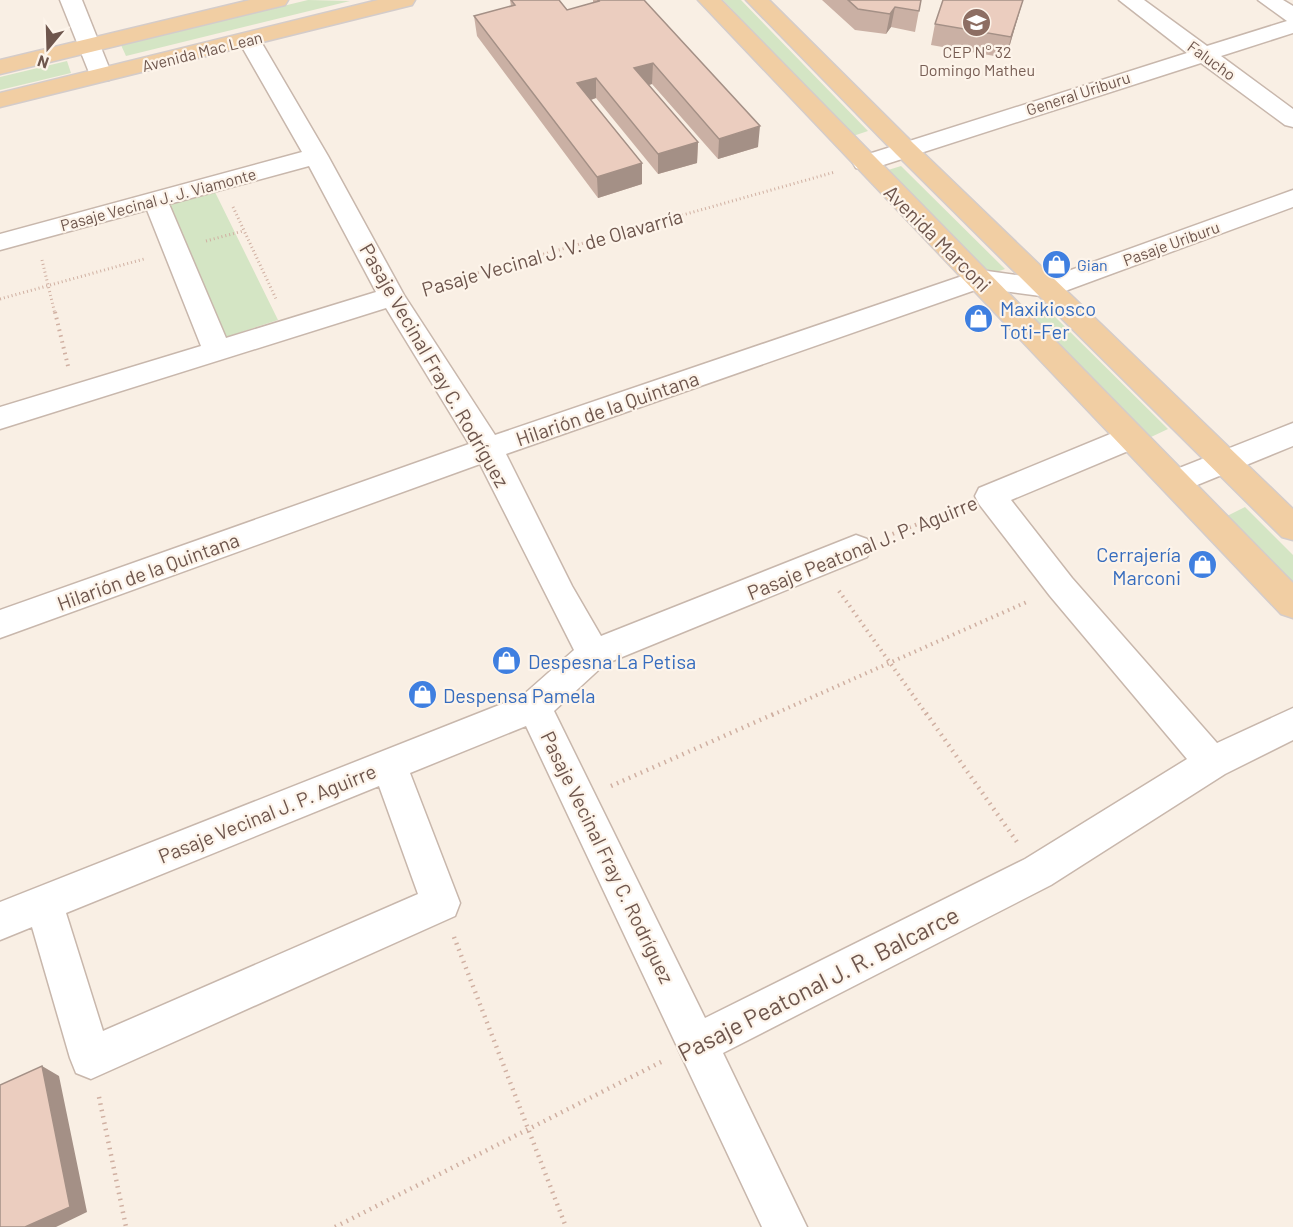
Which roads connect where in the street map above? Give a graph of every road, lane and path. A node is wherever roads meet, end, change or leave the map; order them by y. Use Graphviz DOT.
graph roads {
  1 [pos="71,0"];
  2 [pos="276,0"];
  3 [pos="709,0"];
  4 [pos="757,0"];
  5 [pos="1130,0"];
  6 [pos="1269,0"];
  7 [pos="394,1"];
  8 [pos="1293,16"];
  9 [pos="1293,26"];
  10 [pos="249,40"];
  11 [pos="90,45"];
  12 [pos="1202,53"];
  13 [pos="0,67"];
  14 [pos="101,75"];
  15 [pos="0,100"];
  16 [pos="1293,120"];
  17 [pos="905,149"];
  18 [pos="316,156"];
  19 [pos="865,163"];
  20 [pos="223,182"];
  21 [pos="1293,198"];
  22 [pos="155,200"];
  23 [pos="243,231"];
  24 [pos="35,233"];
  25 [pos="0,242"];
  26 [pos="175,250"];
  27 [pos="980,279"];
  28 [pos="49,286"];
  29 [pos="1048,288"];
  30 [pos="392,297"];
  31 [pos="0,299"];
  32 [pos="290,327"];
  33 [pos="218,352"];
  34 [pos="75,396"];
  35 [pos="0,418"];
  36 [pos="1293,434"];
  37 [pos="1130,438"];
  38 [pos="488,449"];
  39 [pos="1227,462"];
  40 [pos="1175,482"];
  41 [pos="990,496"];
  42 [pos="1293,528"];
  43 [pos="856,548"];
  44 [pos="819,563"];
  45 [pos="1061,587"];
  46 [pos="1293,604"];
  47 [pos="0,624"];
  48 [pos="593,654"];
  49 [pos="890,663"];
  50 [pos="534,707"];
  51 [pos="1293,723"];
  52 [pos="1212,763"];
  53 [pos="389,764"];
  54 [pos="580,800"];
  55 [pos="1038,872"];
  56 [pos="44,903"];
  57 [pos="441,903"];
  58 [pos="0,921"];
  59 [pos="699,1043"];
  60 [pos="91,1058"];
  61 [pos="529,1129"];
  62 [pos="126,1227"];
  63 [pos="335,1227"];
  64 [pos="566,1227"];
  65 [pos="785,1227"];
  1 -- 11 [label="street"];
  2 -- 11 [label="main road, Avenida Mac Lean"];
  3 -- 19 [label="main road, Avenida Marconi"];
  4 -- 17 [label="main road, Avenida Marconi"];
  5 -- 12 [label="street, Falucho"];
  6 -- 8 [label="street"];
  7 -- 10 [label="main road, Avenida Mac Lean"];
  9 -- 12 [label="street, General Uriburu"];
  10 -- 14 [label="main road, Avenida Mac Lean"];
  10 -- 18 [label="street, Pasaje Vecinal Fray C. Rodríguez"];
  11 -- 13 [label="main road, Avenida Mac Lean"];
  11 -- 14 [label="street"];
  12 -- 16 [label="street, Falucho"];
  12 -- 17 [label="street, General Uriburu"];
  14 -- 15 [label="main road, Avenida Mac Lean"];
  17 -- 19 [label="street, General Uriburu"];
  17 -- 29 [label="main road, Avenida Marconi"];
  18 -- 20 [label="street, Pasaje Vecinal J. J. Viamonte"];
  18 -- 30 [label="street, Pasaje Vecinal Fray C. Rodríguez"];
  19 -- 27 [label="main road, Avenida Marconi"];
  19 -- 30 [label="path, Pasaje Vecinal J. V. de Olavarría"];
  20 -- 22 [label="street, Pasaje Vecinal J. J. Viamonte"];
  20 -- 23 [label="path"];
  21 -- 29 [label="street, Pasaje Uriburu"];
  22 -- 24 [label="street, Pasaje Vecinal J. J. Viamonte"];
  22 -- 26 [label="street"];
  23 -- 26 [label="path"];
  23 -- 32 [label="path"];
  24 -- 25 [label="street, Pasaje Vecinal J. J. Viamonte"];
  24 -- 28 [label="path"];
  26 -- 28 [label="path"];
  26 -- 33 [label="street"];
  27 -- 29 [label="street, Hilarión de la Quintana"];
  27 -- 37 [label="main road, Avenida Marconi"];
  27 -- 38 [label="street, Hilarión de la Quintana"];
  28 -- 31 [label="path"];
  28 -- 34 [label="path"];
  29 -- 39 [label="main road, Avenida Marconi"];
  30 -- 32 [label="street"];
  30 -- 38 [label="street, Pasaje Vecinal Fray C. Rodríguez"];
  32 -- 33 [label="street"];
  33 -- 34 [label="street"];
  34 -- 35 [label="street"];
  36 -- 39 [label="street"];
  37 -- 40 [label="main road, Avenida Marconi"];
  37 -- 41 [label="street, Pasaje Peatonal J. P. Aguirre"];
  38 -- 47 [label="street, Hilarión de la Quintana"];
  38 -- 48 [label="street, Pasaje Vecinal Fray C. Rodríguez"];
  39 -- 40 [label="street"];
  39 -- 42 [label="main road, Avenida Marconi"];
  40 -- 46 [label="main road, Avenida Marconi"];
  41 -- 43 [label="path, Pasaje Peatonal J. P. Aguirre"];
  41 -- 45 [label="street"];
  43 -- 44 [label="street, Pasaje Peatonal J. P. Aguirre"];
  44 -- 48 [label="street, Pasaje Peatonal J. P. Aguirre"];
  44 -- 49 [label="path"];
  45 -- 49 [label="path"];
  45 -- 52 [label="street"];
  48 -- 50 [label="street, Pasaje Vecinal Fray C. Rodríguez"];
  49 -- 54 [label="path"];
  49 -- 55 [label="path"];
  50 -- 53 [label="street, Pasaje Vecinal J. P. Aguirre"];
  50 -- 54 [label="street, Pasaje Vecinal Fray C. Rodríguez"];
  51 -- 52 [label="street, Pasaje Peatonal J. R. Balcarce"];
  52 -- 55 [label="street, Pasaje Peatonal J. R. Balcarce"];
  53 -- 56 [label="street, Pasaje Vecinal J. P. Aguirre"];
  53 -- 57 [label="street"];
  54 -- 59 [label="street, Pasaje Vecinal Fray C. Rodríguez"];
  55 -- 59 [label="street, Pasaje Peatonal J. R. Balcarce"];
  56 -- 58 [label="street, Pasaje Vecinal J. P. Aguirre"];
  56 -- 60 [label="street"];
  57 -- 60 [label="street"];
  57 -- 61 [label="path"];
  59 -- 61 [label="path, Pasaje Peatonal J. R. Balcarce"];
  59 -- 65 [label="street, Pasaje Vecinal Fray C. Rodríguez"];
  60 -- 62 [label="path"];
  61 -- 63 [label="path, Pasaje Peatonal J. R. Balcarce"];
  61 -- 64 [label="path"];
}
